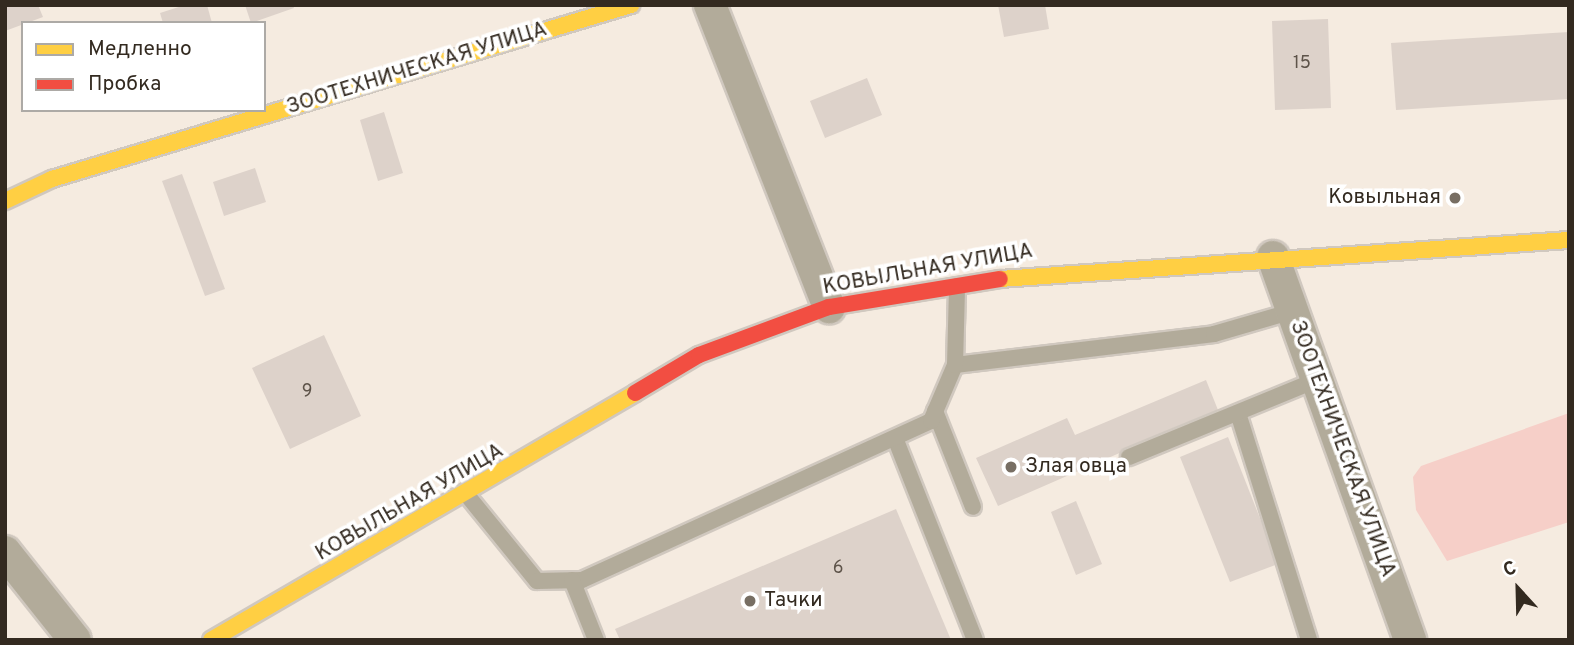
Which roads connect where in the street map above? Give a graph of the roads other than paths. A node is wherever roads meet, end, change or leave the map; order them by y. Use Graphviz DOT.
graph roads {
  1 [pos="631,5"];
  2 [pos="710,5"];
  3 [pos="5,201"];
  4 [pos="1569,240"];
  5 [pos="1273,257"];
  6 [pos="957,286"];
  7 [pos="829,307"];
  8 [pos="1293,311"];
  9 [pos="955,365"];
  10 [pos="1317,380"];
  11 [pos="935,411"];
  12 [pos="1238,413"];
  13 [pos="895,438"];
  14 [pos="1129,457"];
  15 [pos="467,495"];
  16 [pos="973,508"];
  17 [pos="5,552"];
  18 [pos="572,580"];
  19 [pos="75,640"];
  20 [pos="211,640"];
  21 [pos="596,640"];
  22 [pos="975,640"];
  23 [pos="1309,640"];
  24 [pos="1410,640"];
  1 -- 3 [label="main road, ЗООТЕХНИЧЕСКАЯ УЛИЦА"];
  2 -- 7 [label="street"];
  4 -- 5 [label="main road, КОВЫЛЬНАЯ УЛИЦА"];
  5 -- 6 [label="main road, КОВЫЛЬНАЯ УЛИЦА"];
  5 -- 8 [label="street, ЗООТЕХНИЧЕСКАЯ УЛИЦА"];
  6 -- 7 [label="main road, КОВЫЛЬНАЯ УЛИЦА"];
  6 -- 9 [label="lane"];
  7 -- 15 [label="main road, КОВЫЛЬНАЯ УЛИЦА"];
  8 -- 9 [label="lane"];
  8 -- 10 [label="street, ЗООТЕХНИЧЕСКАЯ УЛИЦА"];
  9 -- 11 [label="lane"];
  10 -- 12 [label="lane"];
  10 -- 24 [label="street, ЗООТЕХНИЧЕСКАЯ УЛИЦА"];
  11 -- 13 [label="lane"];
  11 -- 16 [label="lane"];
  12 -- 14 [label="lane"];
  12 -- 23 [label="lane"];
  13 -- 18 [label="lane"];
  13 -- 22 [label="lane"];
  15 -- 18 [label="lane"];
  15 -- 20 [label="main road, КОВЫЛЬНАЯ УЛИЦА"];
  17 -- 19 [label="street"];
  18 -- 21 [label="lane"];
}
